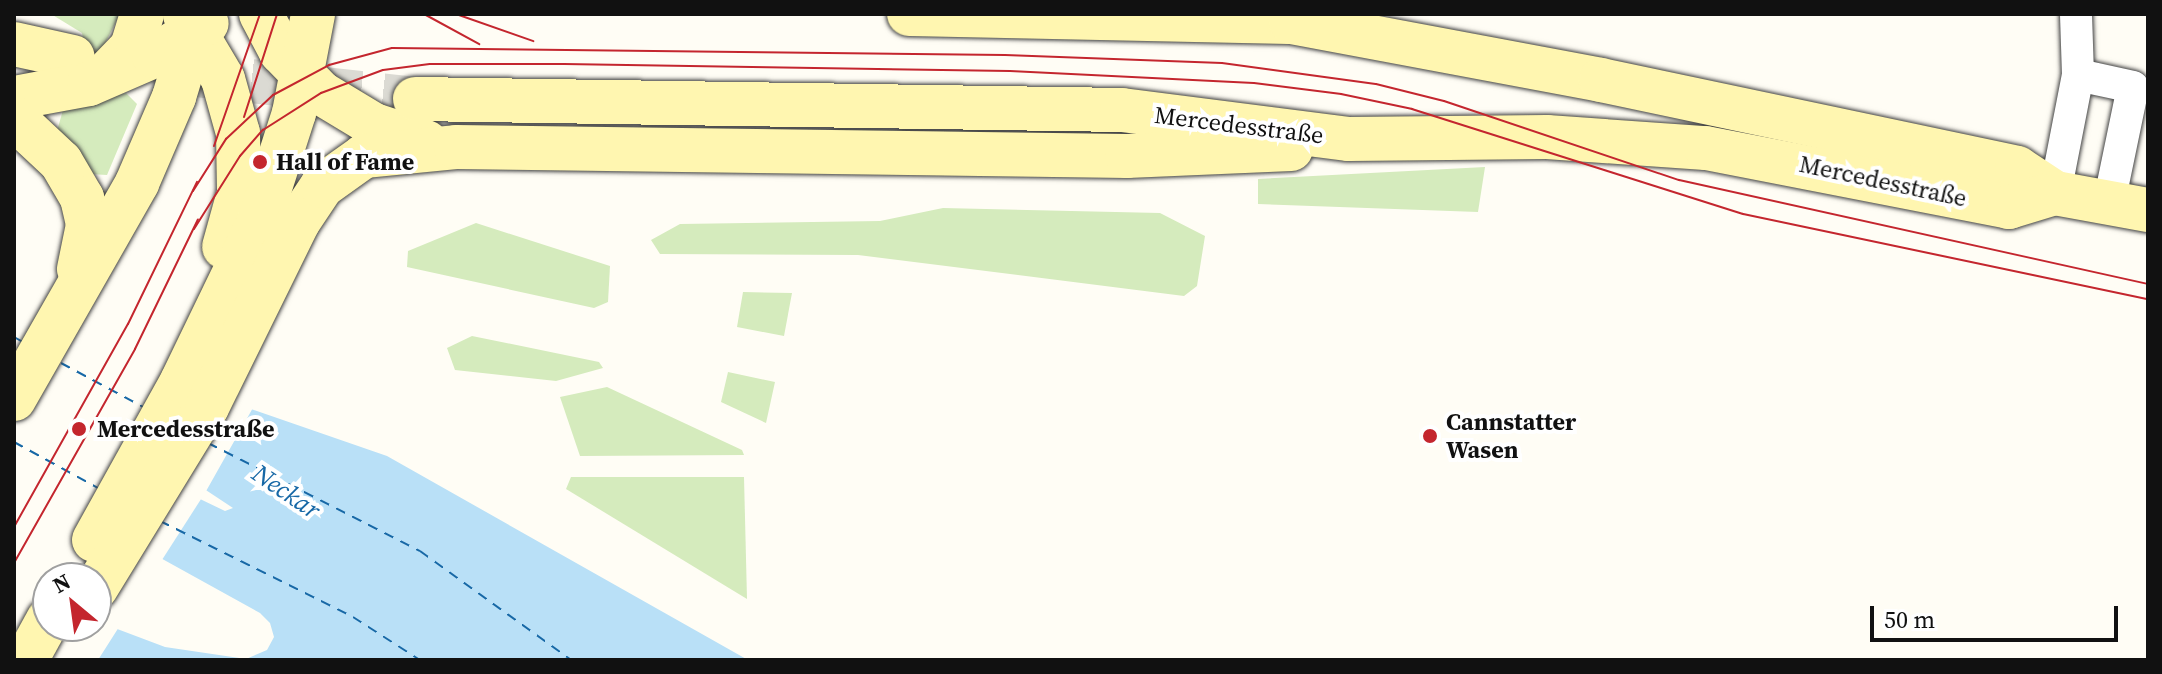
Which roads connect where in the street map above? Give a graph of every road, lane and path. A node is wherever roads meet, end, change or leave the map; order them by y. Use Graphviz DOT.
graph roads {
  1 [pos="142,14"];
  2 [pos="313,14"];
  3 [pos="909,14"];
  4 [pos="1241,14"];
  5 [pos="2076,14"];
  6 [pos="200,18"];
  7 [pos="1291,18"];
  8 [pos="280,22"];
  9 [pos="14,44"];
  10 [pos="81,71"];
  11 [pos="2078,75"];
  12 [pos="2140,81"];
  13 [pos="207,95"];
  14 [pos="298,95"];
  15 [pos="14,98"];
  16 [pos="415,99"];
  17 [pos="14,118"];
  18 [pos="1349,139"];
  19 [pos="456,147"];
  20 [pos="2055,193"];
  21 [pos="2129,206"];
  22 [pos="69,298"];
  23 [pos="195,354"];
  24 [pos="14,399"];
  25 [pos="81,562"];
  26 [pos="112,563"];
  27 [pos="36,642"];
  28 [pos="58,642"];
  29 [pos="26,660"];
  30 [pos="45,660"];
  1 -- 10 [label="main road"];
  2 -- 14 [label="main road"];
  3 -- 7 [label="main road, Mercedesstraße"];
  4 -- 7 [label="main road"];
  5 -- 11 [label="street"];
  6 -- 10 [label="main road"];
  6 -- 13 [label="main road"];
  7 -- 20 [label="main road, Mercedesstraße"];
  8 -- 13 [label="main road"];
  8 -- 14 [label="main road"];
  9 -- 10 [label="main road"];
  10 -- 15 [label="main road"];
  11 -- 12 [label="street"];
  11 -- 20 [label="street"];
  12 -- 21 [label="street"];
  13 -- 22 [label="main road"];
  13 -- 23 [label="main road"];
  14 -- 19 [label="main road"];
  14 -- 23 [label="main road"];
  16 -- 18 [label="main road, Mercedesstraße"];
  17 -- 22 [label="main road"];
  18 -- 19 [label="main road"];
  18 -- 20 [label="main road, Mercedesstraße"];
  19 -- 26 [label="main road"];
  20 -- 21 [label="main road, Mercedesstraße"];
  22 -- 24 [label="main road"];
  23 -- 25 [label="main road"];
  27 -- 29 [label="main road"];
  28 -- 30 [label="main road"];
}
